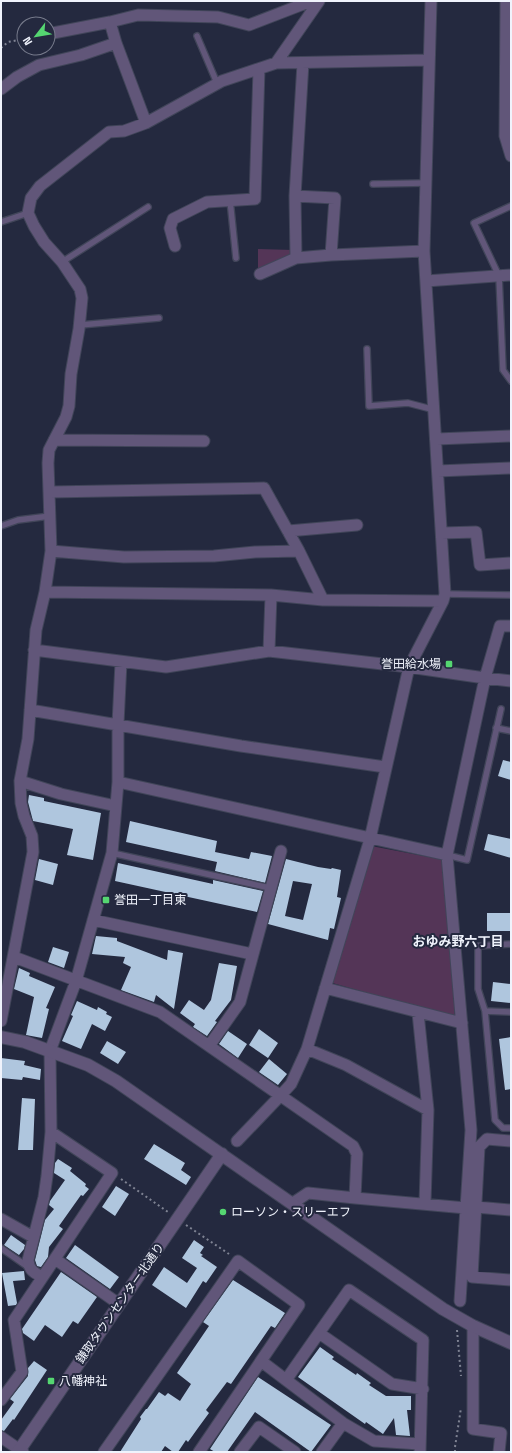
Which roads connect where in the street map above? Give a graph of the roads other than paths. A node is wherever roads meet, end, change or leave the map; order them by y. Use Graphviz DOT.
graph roads {
  1 [pos="319,1"];
  2 [pos="431,1"];
  3 [pos="506,1"];
  4 [pos="110,22"];
  5 [pos="56,32"];
  6 [pos="197,36"];
  7 [pos="116,43"];
  8 [pos="429,60"];
  9 [pos="276,63"];
  10 [pos="303,63"];
  11 [pos="259,69"];
  12 [pos="217,84"];
  13 [pos="1,89"];
  14 [pos="146,123"];
  15 [pos="511,156"];
  16 [pos="425,183"];
  17 [pos="373,184"];
  18 [pos="295,196"];
  19 [pos="230,200"];
  20 [pos="511,206"];
  21 [pos="148,207"];
  22 [pos="28,213"];
  23 [pos="1,222"];
  24 [pos="175,246"];
  25 [pos="424,251"];
  26 [pos="332,255"];
  27 [pos="236,258"];
  28 [pos="296,258"];
  29 [pos="62,262"];
  30 [pos="260,274"];
  31 [pos="511,275"];
  32 [pos="498,276"];
  33 [pos="426,281"];
  34 [pos="159,318"];
  35 [pos="80,325"];
  36 [pos="367,349"];
  37 [pos="511,381"];
  38 [pos="435,410"];
  39 [pos="511,436"];
  40 [pos="54,440"];
  41 [pos="437,440"];
  42 [pos="204,441"];
  43 [pos="511,468"];
  44 [pos="438,471"];
  45 [pos="50,492"];
  46 [pos="50,516"];
  47 [pos="357,525"];
  48 [pos="1,526"];
  49 [pos="288,531"];
  50 [pos="442,533"];
  51 [pos="51,551"];
  52 [pos="299,551"];
  53 [pos="511,563"];
  54 [pos="45,592"];
  55 [pos="270,595"];
  56 [pos="511,595"];
  57 [pos="444,598"];
  58 [pos="323,600"];
  59 [pos="511,626"];
  60 [pos="34,650"];
  61 [pos="269,651"];
  62 [pos="121,662"];
  63 [pos="409,667"];
  64 [pos="485,678"];
  65 [pos="511,681"];
  66 [pos="501,709"];
  67 [pos="30,710"];
  68 [pos="118,724"];
  69 [pos="496,728"];
  70 [pos="511,732"];
  71 [pos="385,767"];
  72 [pos="20,781"];
  73 [pos="118,782"];
  74 [pos="116,806"];
  75 [pos="370,839"];
  76 [pos="112,852"];
  77 [pos="281,852"];
  78 [pos="447,855"];
  79 [pos="270,888"];
  80 [pos="93,920"];
  81 [pos="511,944"];
  82 [pos="252,954"];
  83 [pos="14,957"];
  84 [pos="76,981"];
  85 [pos="325,988"];
  86 [pos="485,1011"];
  87 [pos="418,1012"];
  88 [pos="511,1012"];
  89 [pos="1,1021"];
  90 [pos="462,1023"];
  91 [pos="1,1037"];
  92 [pos="209,1046"];
  93 [pos="307,1048"];
  94 [pos="50,1051"];
  95 [pos="281,1096"];
  96 [pos="428,1110"];
  97 [pos="511,1128"];
  98 [pos="51,1132"];
  99 [pos="237,1141"];
  100 [pos="511,1141"];
  101 [pos="222,1154"];
  102 [pos="355,1198"];
  103 [pos="293,1203"];
  104 [pos="426,1203"];
  105 [pos="471,1207"];
  106 [pos="511,1210"];
  107 [pos="1,1218"];
  108 [pos="33,1237"];
  109 [pos="1,1248"];
  110 [pos="55,1259"];
  111 [pos="29,1267"];
  112 [pos="42,1277"];
  113 [pos="511,1280"];
  114 [pos="460,1301"];
  115 [pos="119,1304"];
  116 [pos="473,1326"];
  117 [pos="319,1333"];
  118 [pos="511,1343"];
  119 [pos="261,1361"];
  120 [pos="286,1380"];
  121 [pos="423,1389"];
  122 [pos="1,1400"];
  123 [pos="343,1423"];
  124 [pos="506,1434"];
  125 [pos="1,1437"];
  126 [pos="420,1448"];
  127 [pos="20,1451"];
  128 [pos="104,1452"];
  129 [pos="199,1452"];
  130 [pos="240,1452"];
  131 [pos="295,1452"];
  132 [pos="322,1452"];
  133 [pos="499,1452"];
  1 -- 4 [label="street"];
  1 -- 9 [label="street"];
  2 -- 8 [label="street"];
  3 -- 15 [label="street"];
  4 -- 5 [label="street"];
  4 -- 7 [label="street"];
  6 -- 12 [label="lane"];
  7 -- 13 [label="street"];
  7 -- 14 [label="street"];
  8 -- 10 [label="street"];
  8 -- 16 [label="street"];
  9 -- 10 [label="street"];
  9 -- 11 [label="street"];
  10 -- 18 [label="street"];
  11 -- 12 [label="street"];
  11 -- 19 [label="street"];
  12 -- 14 [label="street"];
  14 -- 22 [label="street"];
  16 -- 17 [label="lane"];
  16 -- 25 [label="street"];
  18 -- 26 [label="street"];
  18 -- 28 [label="street"];
  19 -- 24 [label="street"];
  19 -- 27 [label="lane"];
  20 -- 32 [label="lane"];
  21 -- 29 [label="lane"];
  22 -- 23 [label="lane"];
  22 -- 29 [label="street"];
  25 -- 26 [label="street"];
  25 -- 33 [label="street"];
  26 -- 28 [label="street"];
  28 -- 30 [label="street"];
  29 -- 35 [label="street"];
  31 -- 32 [label="street"];
  32 -- 33 [label="street"];
  32 -- 37 [label="lane"];
  33 -- 38 [label="street"];
  34 -- 35 [label="lane"];
  35 -- 40 [label="street"];
  36 -- 38 [label="lane"];
  38 -- 41 [label="street"];
  39 -- 41 [label="street"];
  40 -- 42 [label="street"];
  40 -- 45 [label="street"];
  41 -- 44 [label="street"];
  43 -- 44 [label="street"];
  44 -- 50 [label="street"];
  45 -- 46 [label="street"];
  45 -- 49 [label="street"];
  46 -- 48 [label="lane"];
  46 -- 51 [label="street"];
  47 -- 49 [label="street"];
  49 -- 52 [label="street"];
  50 -- 53 [label="street"];
  50 -- 57 [label="street"];
  51 -- 52 [label="street"];
  51 -- 54 [label="street"];
  52 -- 58 [label="street"];
  54 -- 55 [label="street"];
  54 -- 60 [label="street"];
  55 -- 58 [label="street"];
  55 -- 61 [label="street"];
  56 -- 57 [label="lane"];
  57 -- 58 [label="street"];
  57 -- 63 [label="street"];
  59 -- 64 [label="street"];
  60 -- 62 [label="street"];
  60 -- 67 [label="street"];
  61 -- 62 [label="street"];
  61 -- 63 [label="street"];
  62 -- 68 [label="street"];
  63 -- 64 [label="street"];
  63 -- 71 [label="street"];
  64 -- 65 [label="street"];
  64 -- 78 [label="street"];
  66 -- 69 [label="lane"];
  67 -- 68 [label="street"];
  67 -- 72 [label="street"];
  68 -- 71 [label="street"];
  68 -- 73 [label="street"];
  69 -- 70 [label="lane"];
  69 -- 78 [label="lane"];
  71 -- 75 [label="street"];
  72 -- 74 [label="street"];
  72 -- 83 [label="street"];
  73 -- 74 [label="street"];
  73 -- 75 [label="street"];
  74 -- 76 [label="street"];
  75 -- 78 [label="street"];
  75 -- 85 [label="street"];
  76 -- 79 [label="lane"];
  76 -- 80 [label="street"];
  77 -- 79 [label="street"];
  78 -- 90 [label="street"];
  79 -- 82 [label="street"];
  80 -- 82 [label="street"];
  80 -- 84 [label="street"];
  81 -- 86 [label="lane"];
  82 -- 92 [label="street"];
  83 -- 84 [label="street"];
  83 -- 89 [label="street"];
  84 -- 92 [label="street"];
  84 -- 94 [label="street"];
  85 -- 87 [label="street"];
  85 -- 93 [label="street"];
  86 -- 88 [label="lane"];
  86 -- 97 [label="lane"];
  87 -- 90 [label="street"];
  87 -- 96 [label="street"];
  90 -- 105 [label="street"];
  91 -- 94 [label="street"];
  92 -- 95 [label="street"];
  93 -- 95 [label="street"];
  93 -- 96 [label="street"];
  94 -- 98 [label="street"];
  94 -- 101 [label="street"];
  95 -- 99 [label="street"];
  95 -- 102 [label="street"];
  96 -- 104 [label="street"];
  98 -- 108 [label="street"];
  98 -- 110 [label="street"];
  100 -- 105 [label="street"];
  101 -- 103 [label="street"];
  101 -- 115 [label="street, 鎌取タウンセンター北通り"];
  102 -- 103 [label="street"];
  102 -- 104 [label="street"];
  103 -- 116 [label="street"];
  104 -- 105 [label="street"];
  105 -- 106 [label="street"];
  105 -- 113 [label="street"];
  105 -- 114 [label="street"];
  107 -- 108 [label="street"];
  108 -- 111 [label="street"];
  109 -- 111 [label="lane"];
  110 -- 112 [label="street"];
  110 -- 115 [label="street"];
  111 -- 112 [label="street"];
  112 -- 122 [label="street"];
  115 -- 127 [label="street, 鎌取タウンセンター北通り"];
  116 -- 118 [label="street"];
  116 -- 124 [label="street"];
  117 -- 120 [label="street"];
  117 -- 121 [label="street"];
  117 -- 121 [label="street"];
  119 -- 120 [label="street"];
  119 -- 128 [label="street"];
  119 -- 129 [label="street"];
  120 -- 123 [label="street"];
  121 -- 126 [label="street"];
  123 -- 126 [label="street"];
  123 -- 132 [label="street"];
  124 -- 133 [label="street"];
  125 -- 127 [label="street"];
  130 -- 131 [label="street"];
}
